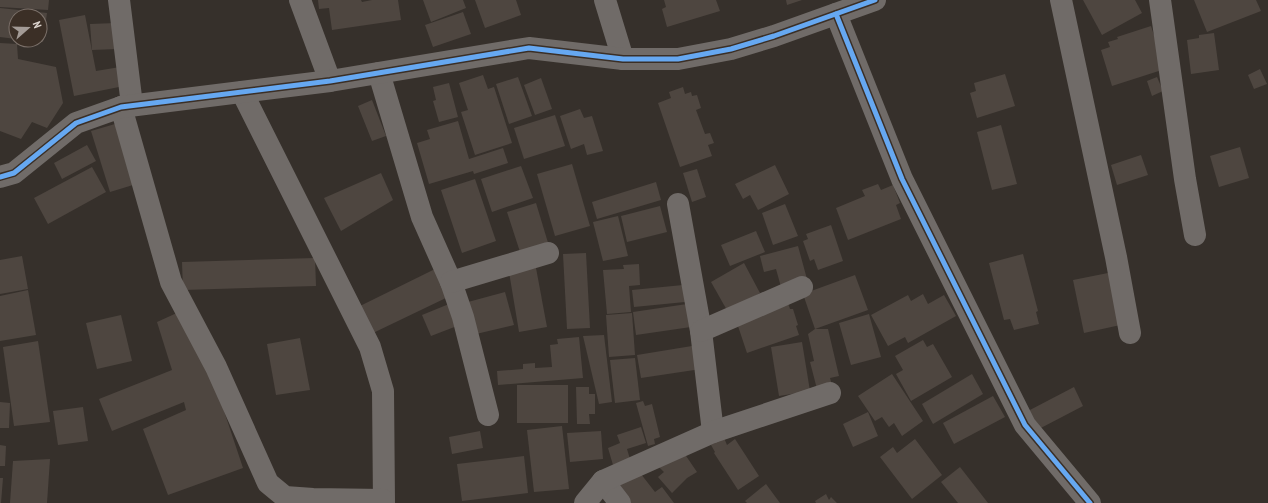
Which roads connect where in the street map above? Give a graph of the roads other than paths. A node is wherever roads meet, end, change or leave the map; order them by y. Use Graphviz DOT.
graph roads {
  1 [pos="119,0"];
  2 [pos="300,0"];
  3 [pos="605,0"];
  4 [pos="874,0"];
  5 [pos="1062,0"];
  6 [pos="1160,0"];
  7 [pos="836,14"];
  8 [pos="622,59"];
  9 [pos="379,73"];
  10 [pos="330,82"];
  11 [pos="242,92"];
  12 [pos="126,106"];
  13 [pos="0,177"];
  14 [pos="678,204"];
  15 [pos="1195,235"];
  16 [pos="548,253"];
  17 [pos="451,282"];
  18 [pos="802,287"];
  19 [pos="701,331"];
  20 [pos="1130,333"];
  21 [pos="830,393"];
  22 [pos="488,415"];
  23 [pos="714,432"];
  24 [pos="603,481"];
  25 [pos="383,501"];
  26 [pos="585,503"];
  27 [pos="620,503"];
  28 [pos="1090,503"];
  1 -- 12 [label="street"];
  2 -- 10 [label="street"];
  3 -- 8 [label="street"];
  4 -- 7 [label="street"];
  5 -- 20 [label="street"];
  6 -- 15 [label="street"];
  7 -- 8 [label="street"];
  7 -- 28 [label="street"];
  8 -- 9 [label="street"];
  9 -- 10 [label="street"];
  9 -- 17 [label="street"];
  10 -- 11 [label="street"];
  11 -- 12 [label="street"];
  11 -- 25 [label="street"];
  12 -- 13 [label="street"];
  12 -- 25 [label="street"];
  14 -- 19 [label="street"];
  16 -- 17 [label="street"];
  17 -- 22 [label="street"];
  18 -- 19 [label="street"];
  19 -- 23 [label="street"];
  21 -- 23 [label="street"];
  23 -- 24 [label="street"];
  24 -- 26 [label="street"];
  24 -- 27 [label="street"];
}
